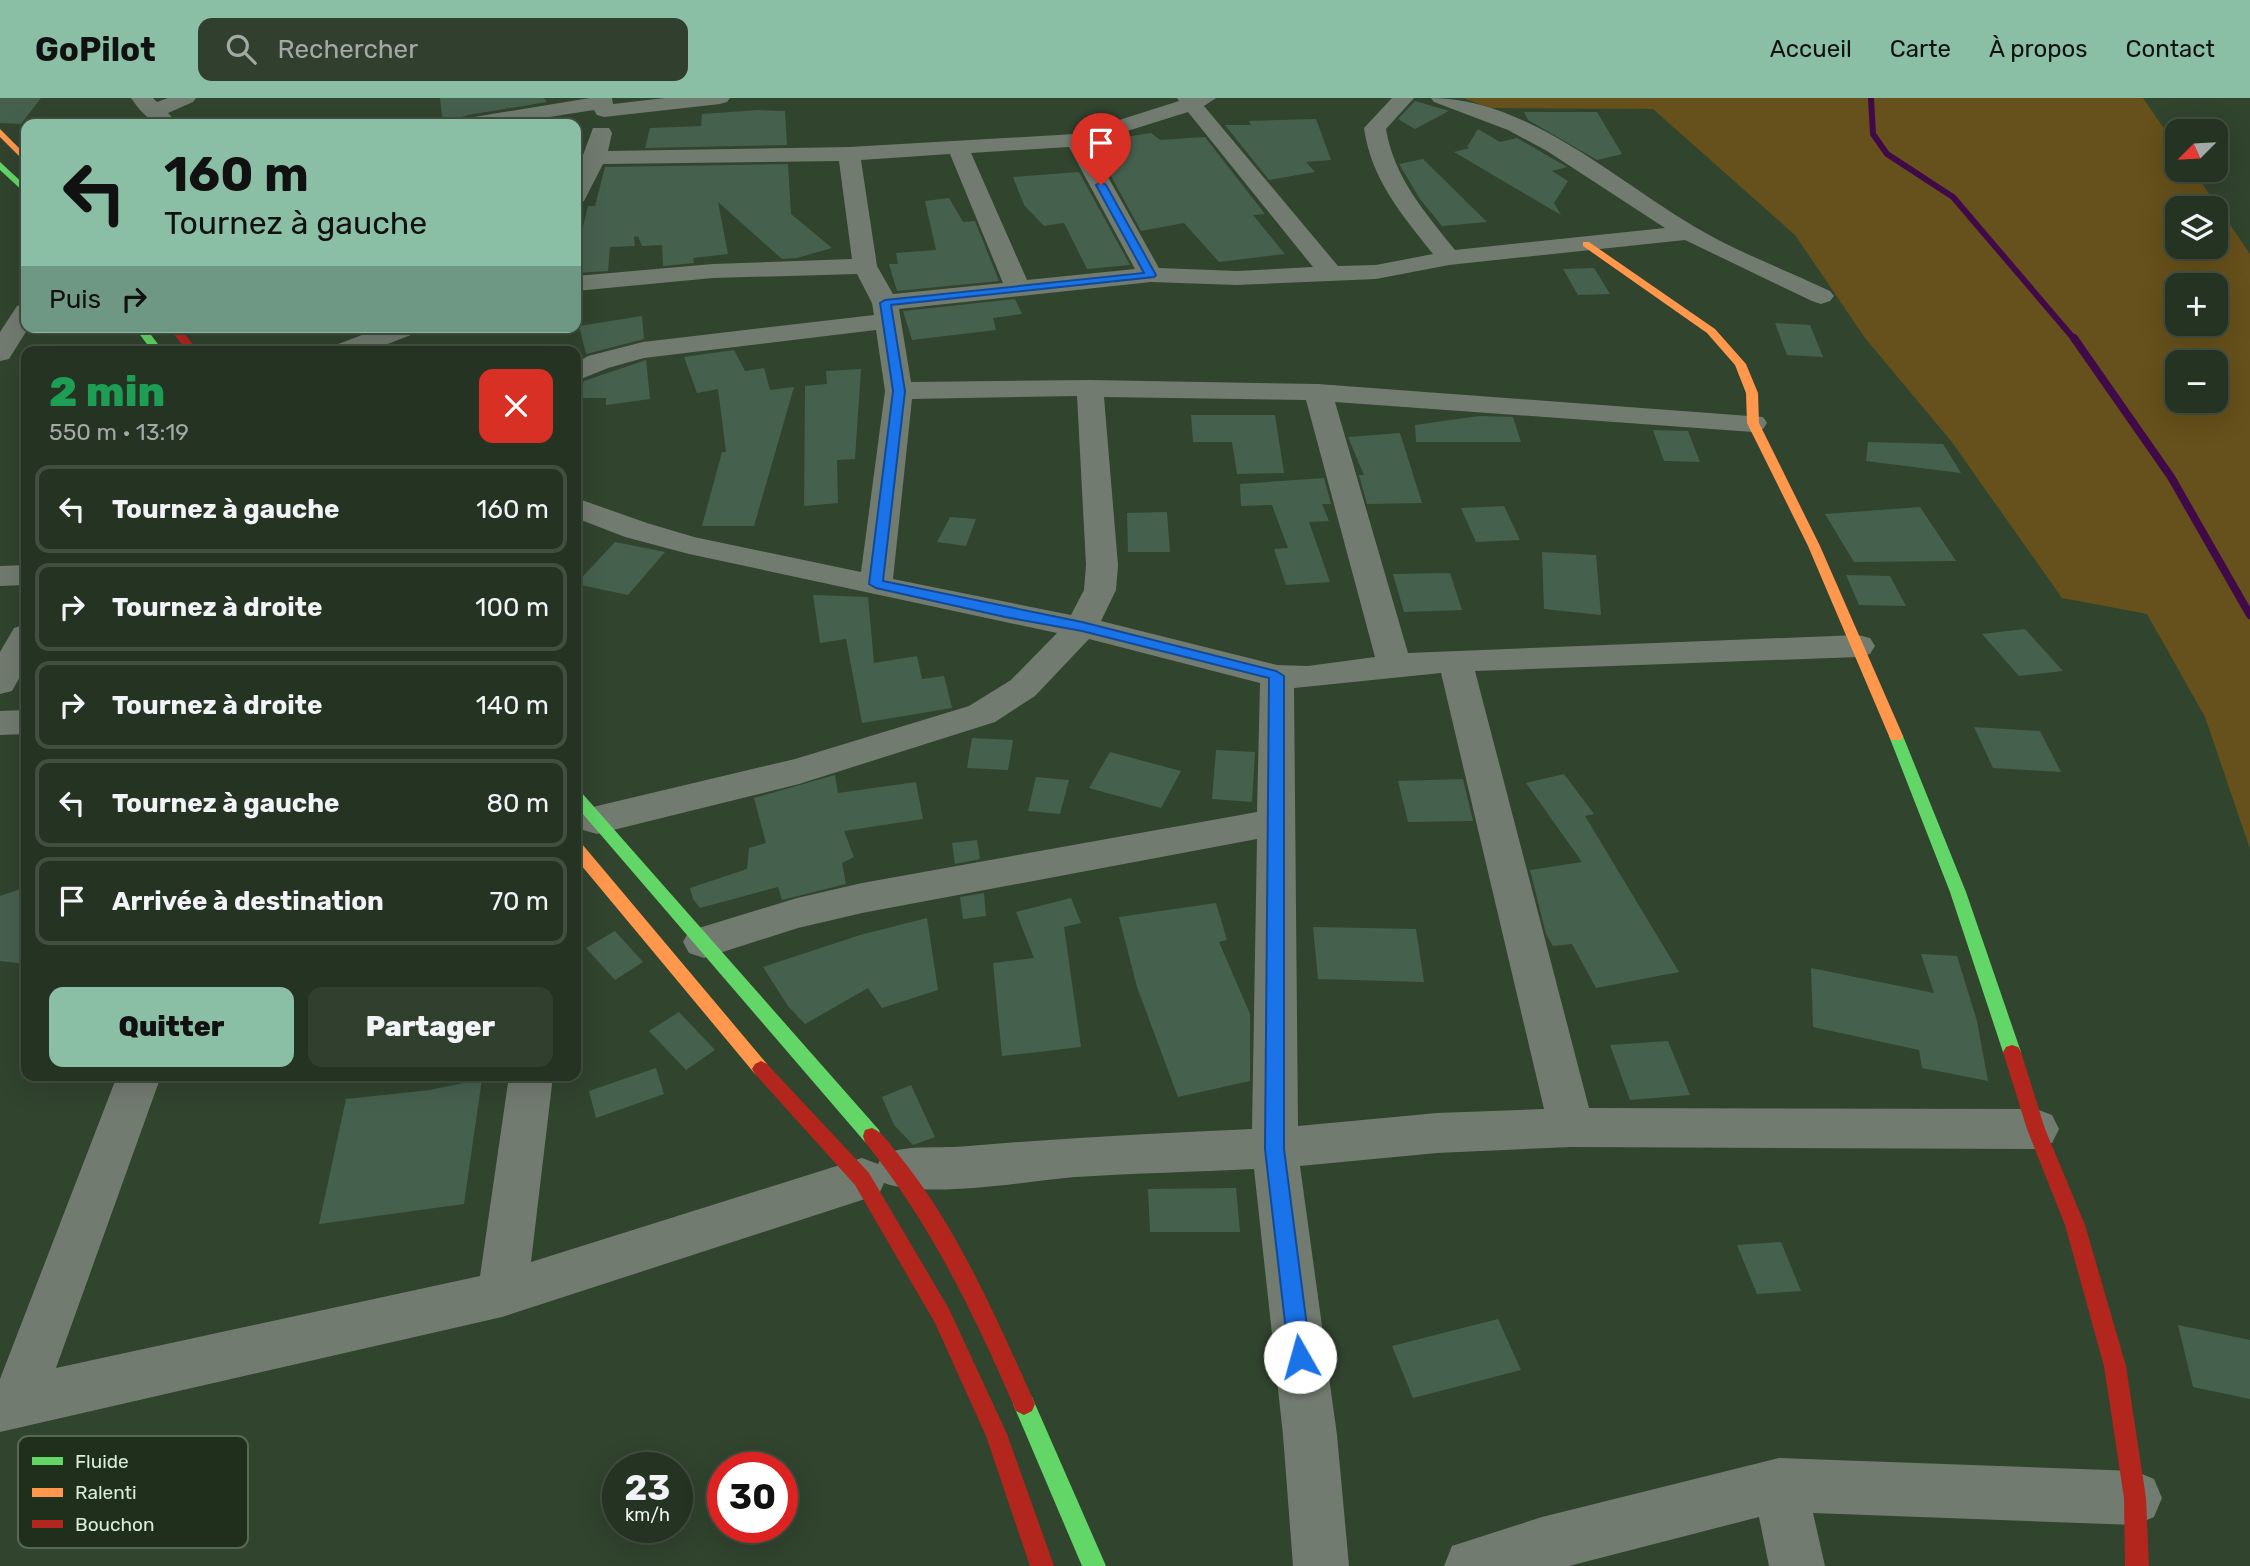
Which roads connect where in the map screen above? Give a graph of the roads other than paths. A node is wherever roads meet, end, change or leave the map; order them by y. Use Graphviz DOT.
graph roads {
  1 [pos="186,98"];
  2 [pos="720,98"];
  3 [pos="1404,98"];
  4 [pos="1441,98"];
  5 [pos="1195,100"];
  6 [pos="604,104"];
  7 [pos="516,107"];
  8 [pos="154,111"];
  9 [pos="482,119"];
  10 [pos="0,132"];
  11 [pos="1076,140"];
  12 [pos="958,148"];
  13 [pos="849,154"];
  14 [pos="21,155"];
  15 [pos="595,158"];
  16 [pos="0,164"];
  17 [pos="21,186"];
  18 [pos="581,186"];
  19 [pos="1688,233"];
  20 [pos="1586,244"];
  21 [pos="1448,258"];
  22 [pos="865,266"];
  23 [pos="1331,273"];
  24 [pos="1151,275"];
  25 [pos="581,284"];
  26 [pos="1018,288"];
  27 [pos="1821,296"];
  28 [pos="886,312"];
  29 [pos="21,319"];
  30 [pos="391,336"];
  31 [pos="360,346"];
  32 [pos="0,353"];
  33 [pos="581,370"];
  34 [pos="1090,388"];
  35 [pos="899,391"];
  36 [pos="1318,392"];
  37 [pos="1753,424"];
  38 [pos="581,509"];
  39 [pos="21,575"];
  40 [pos="0,576"];
  41 [pos="876,584"];
  42 [pos="1082,627"];
  43 [pos="21,644"];
  44 [pos="1858,646"];
  45 [pos="1455,661"];
  46 [pos="1394,665"];
  47 [pos="1276,676"];
  48 [pos="0,683"];
  49 [pos="21,722"];
  50 [pos="0,723"];
  51 [pos="587,808"];
  52 [pos="1276,822"];
  53 [pos="581,854"];
  54 [pos="704,942"];
  55 [pos="137,1081"];
  56 [pos="530,1081"];
  57 [pos="1571,1127"];
  58 [pos="2036,1129"];
  59 [pos="1275,1149"];
  60 [pos="881,1174"];
  61 [pos="502,1294"];
  62 [pos="8,1404"];
  63 [pos="1779,1485"];
  64 [pos="2135,1498"];
  65 [pos="1042,1566"];
  66 [pos="1094,1566"];
  67 [pos="1321,1566"];
  68 [pos="1472,1566"];
  69 [pos="1797,1566"];
  70 [pos="2137,1566"];
  1 -- 8 [label="street"];
  2 -- 6 [label="street"];
  3 -- 21 [label="street"];
  4 -- 19 [label="street"];
  5 -- 11 [label="street"];
  5 -- 23 [label="street"];
  6 -- 7 [label="street"];
  6 -- 15 [label="street"];
  7 -- 9 [label="street"];
  10 -- 14 [label="main road"];
  11 -- 12 [label="street"];
  11 -- 24 [label="street"];
  12 -- 13 [label="street"];
  12 -- 26 [label="street"];
  13 -- 15 [label="street"];
  13 -- 22 [label="street"];
  15 -- 18 [label="street"];
  16 -- 17 [label="main road"];
  19 -- 20 [label="street"];
  19 -- 27 [label="street"];
  20 -- 21 [label="street"];
  20 -- 37 [label="main road"];
  21 -- 23 [label="street"];
  22 -- 25 [label="street"];
  22 -- 28 [label="street"];
  23 -- 24 [label="street"];
  24 -- 26 [label="street"];
  26 -- 28 [label="street"];
  28 -- 33 [label="street"];
  28 -- 35 [label="street"];
  29 -- 32 [label="street"];
  30 -- 31 [label="street"];
  34 -- 35 [label="street"];
  34 -- 36 [label="street"];
  34 -- 42 [label="street"];
  35 -- 41 [label="street"];
  36 -- 37 [label="street"];
  36 -- 46 [label="street"];
  37 -- 44 [label="main road"];
  38 -- 41 [label="street"];
  39 -- 40 [label="street"];
  41 -- 42 [label="street"];
  42 -- 47 [label="street"];
  42 -- 51 [label="street"];
  43 -- 48 [label="street"];
  44 -- 45 [label="street"];
  44 -- 58 [label="main road"];
  45 -- 46 [label="street"];
  45 -- 57 [label="street"];
  46 -- 47 [label="street"];
  47 -- 52 [label="street"];
  49 -- 50 [label="street"];
  51 -- 54 [label="main road"];
  52 -- 54 [label="street"];
  52 -- 59 [label="street"];
  53 -- 60 [label="main road"];
  54 -- 60 [label="main road"];
  55 -- 62 [label="street"];
  56 -- 61 [label="street"];
  57 -- 58 [label="street"];
  57 -- 59 [label="street"];
  58 -- 64 [label="main road"];
  59 -- 60 [label="street"];
  59 -- 67 [label="street"];
  60 -- 61 [label="street"];
  60 -- 65 [label="main road"];
  60 -- 66 [label="main road"];
  61 -- 62 [label="street"];
  63 -- 64 [label="street"];
  63 -- 68 [label="street"];
  63 -- 69 [label="street"];
  64 -- 70 [label="main road"];
}
